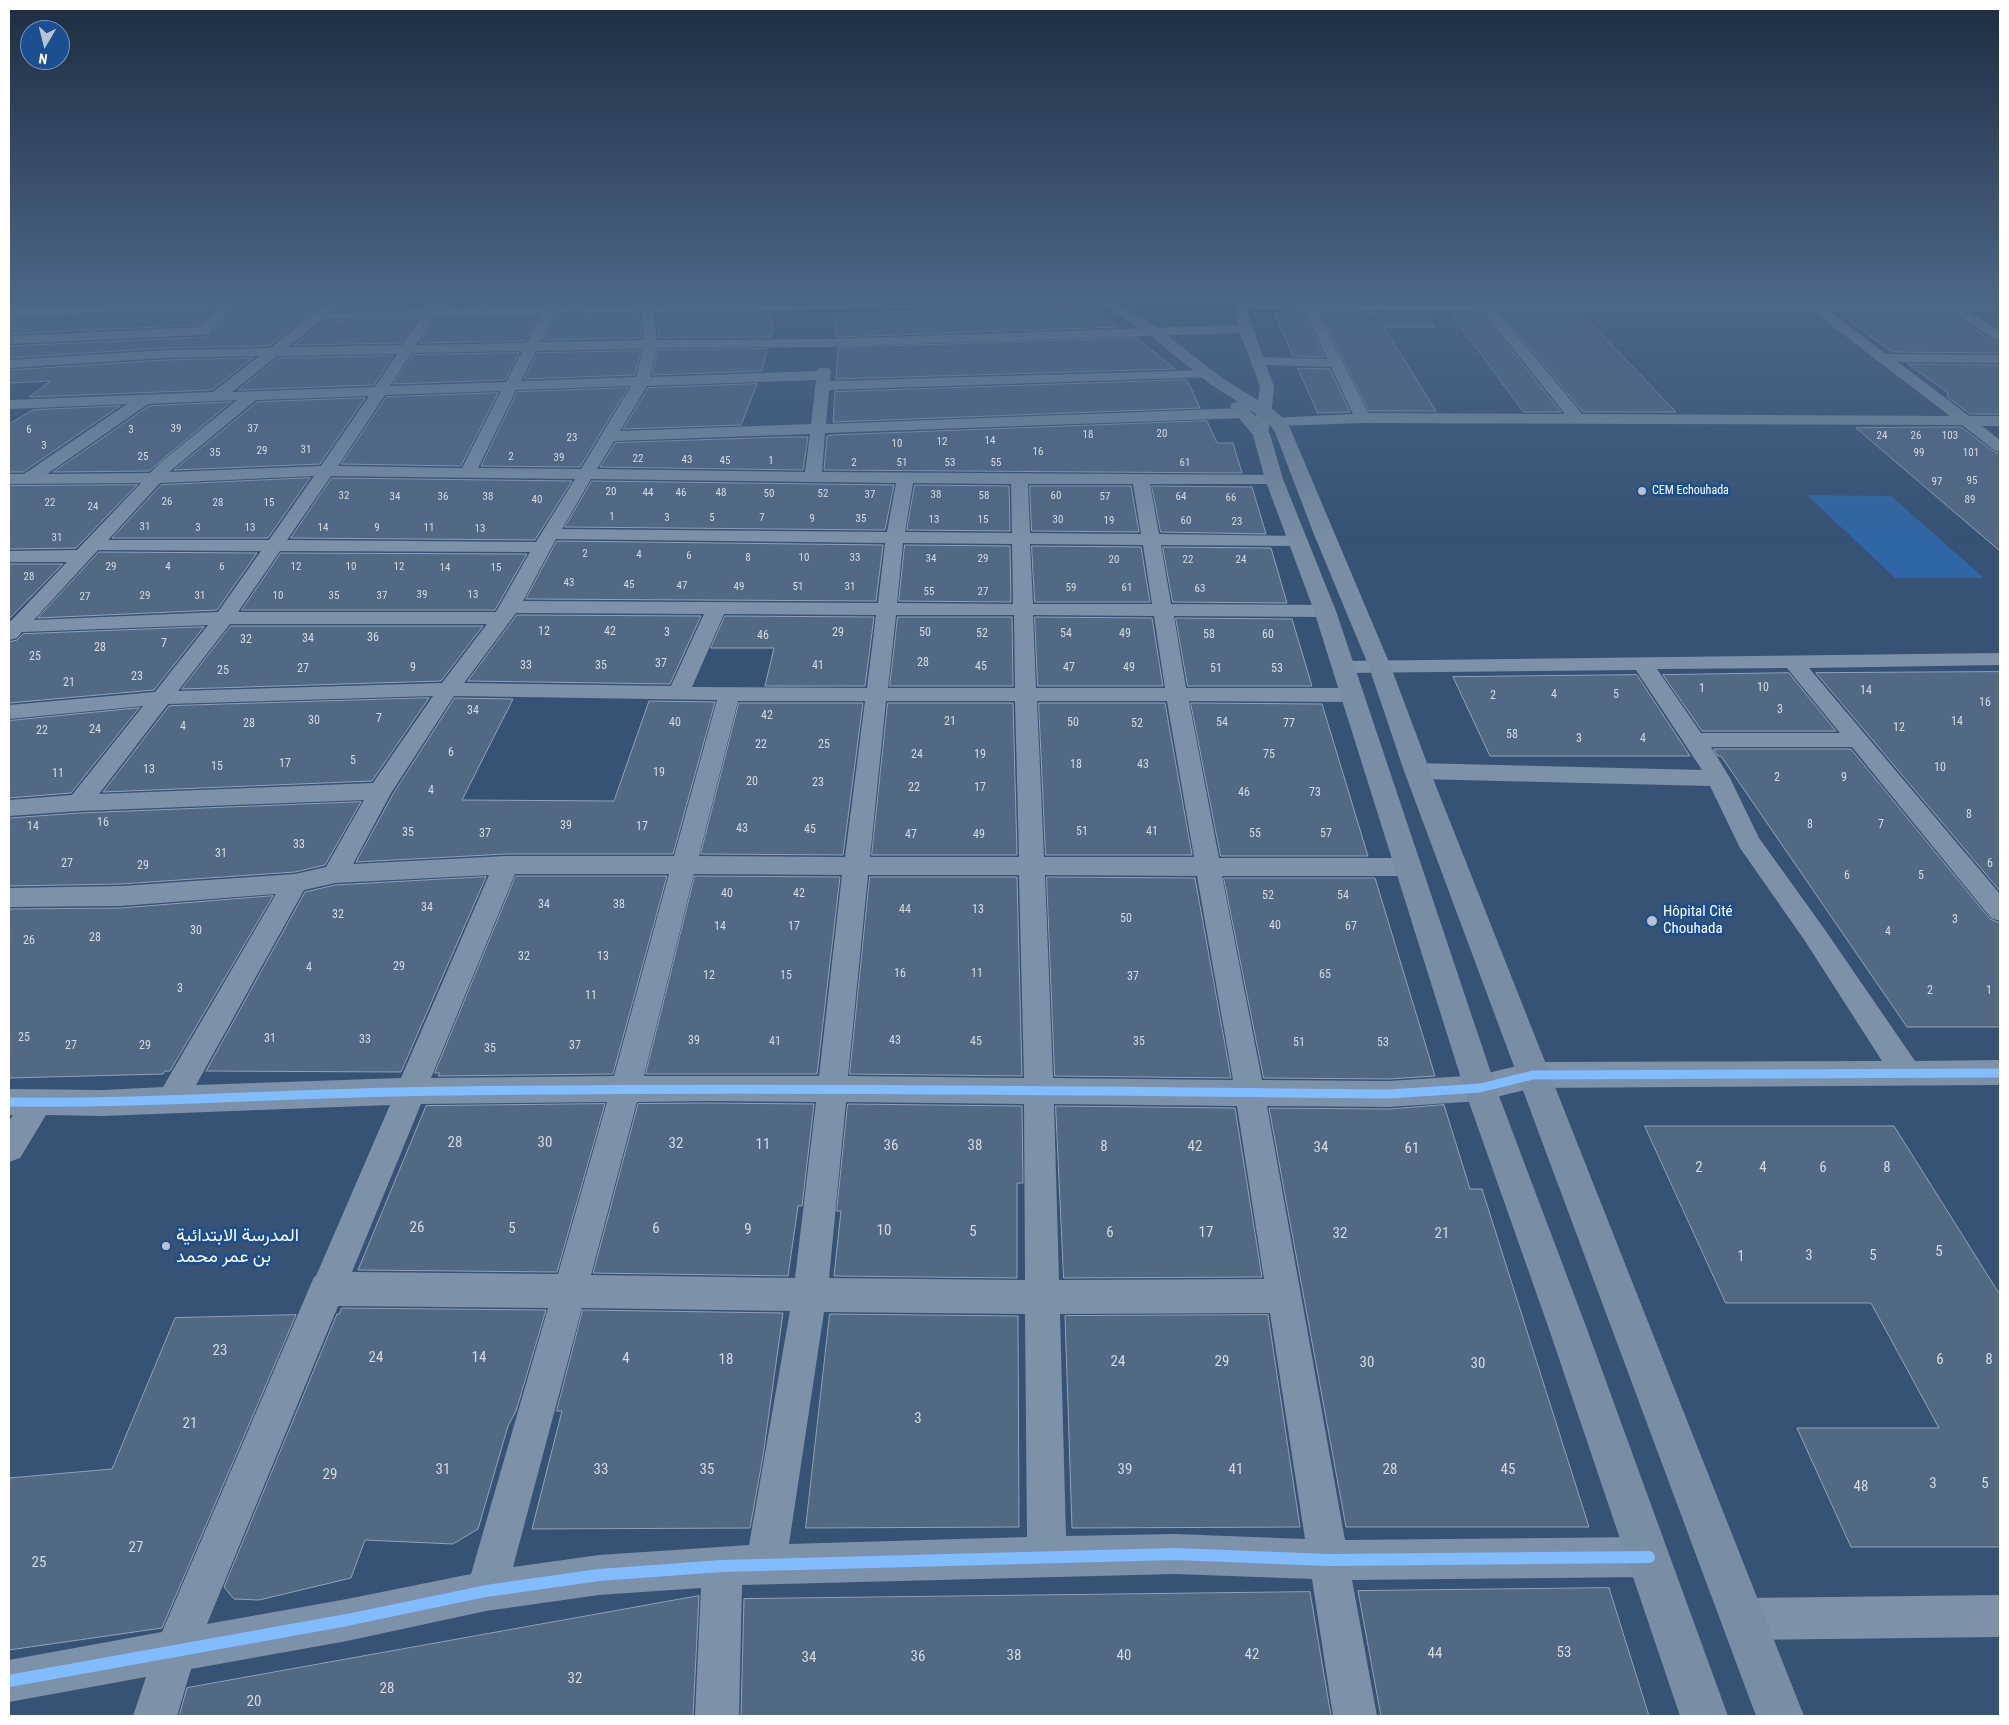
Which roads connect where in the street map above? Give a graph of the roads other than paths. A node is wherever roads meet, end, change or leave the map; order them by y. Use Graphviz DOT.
graph roads {
  1 [pos="236,380"];
  2 [pos="389,380"];
  3 [pos="513,380"];
  4 [pos="872,380"];
  5 [pos="1216,380"];
  6 [pos="1265,380"];
  7 [pos="1345,380"];
  8 [pos="1546,380"];
  9 [pos="1913,380"];
  10 [pos="642,381"];
  11 [pos="824,381"];
  12 [pos="509,388"];
  13 [pos="382,391"];
  14 [pos="253,395"];
  15 [pos="216,396"];
  16 [pos="145,399"];
  17 [pos="39,403"];
  18 [pos="9,404"];
  19 [pos="1363,418"];
  20 [pos="1261,420"];
  21 [pos="1578,420"];
  22 [pos="9,421"];
  23 [pos="1966,421"];
  24 [pos="2000,421"];
  25 [pos="819,430"];
  26 [pos="610,436"];
  27 [pos="2000,446"];
  28 [pos="326,471"];
  29 [pos="468,472"];
  30 [pos="586,474"];
  31 [pos="813,476"];
  32 [pos="155,478"];
  33 [pos="905,478"];
  34 [pos="9,479"];
  35 [pos="28,479"];
  36 [pos="1019,479"];
  37 [pos="1274,479"];
  38 [pos="1141,480"];
  39 [pos="895,538"];
  40 [pos="1020,539"];
  41 [pos="546,540"];
  42 [pos="1150,540"];
  43 [pos="1299,541"];
  44 [pos="274,546"];
  45 [pos="87,551"];
  46 [pos="9,556"];
  47 [pos="717,607"];
  48 [pos="886,609"];
  49 [pos="1023,610"];
  50 [pos="1162,611"];
  51 [pos="1325,611"];
  52 [pos="506,612"];
  53 [pos="224,618"];
  54 [pos="12,630"];
  55 [pos="2000,659"];
  56 [pos="1794,663"];
  57 [pos="1643,664"];
  58 [pos="1380,667"];
  59 [pos="1348,681"];
  60 [pos="448,689"];
  61 [pos="679,693"];
  62 [pos="729,694"];
  63 [pos="877,694"];
  64 [pos="1177,694"];
  65 [pos="1026,696"];
  66 [pos="162,698"];
  67 [pos="9,712"];
  68 [pos="1695,740"];
  69 [pos="1860,740"];
  70 [pos="1417,772"];
  71 [pos="1718,778"];
  72 [pos="380,791"];
  73 [pos="79,803"];
  74 [pos="9,808"];
  75 [pos="506,865"];
  76 [pos="683,866"];
  77 [pos="856,866"];
  78 [pos="1031,867"];
  79 [pos="1208,867"];
  80 [pos="1409,867"];
  81 [pos="335,874"];
  82 [pos="295,883"];
  83 [pos="9,897"];
  84 [pos="2000,911"];
  85 [pos="2000,1073"];
  86 [pos="1907,1074"];
  87 [pos="1532,1075"];
  88 [pos="1480,1088"];
  89 [pos="831,1089"];
  90 [pos="625,1090"];
  91 [pos="412,1091"];
  92 [pos="1038,1091"];
  93 [pos="1250,1093"];
  94 [pos="172,1100"];
  95 [pos="23,1102"];
  96 [pos="9,1148"];
  97 [pos="326,1288"];
  98 [pos="570,1290"];
  99 [pos="810,1294"];
  100 [pos="1043,1296"];
  101 [pos="1285,1296"];
  102 [pos="1046,1557"];
  103 [pos="1649,1557"];
  104 [pos="1330,1560"];
  105 [pos="766,1564"];
  106 [pos="722,1566"];
  107 [pos="486,1591"];
  108 [pos="2000,1616"];
  109 [pos="1743,1619"];
  110 [pos="175,1652"];
  111 [pos="9,1680"];
  112 [pos="155,1716"];
  113 [pos="717,1716"];
  114 [pos="1355,1716"];
  115 [pos="1704,1716"];
  116 [pos="1780,1716"];
  1 -- 15 [label="street"];
  2 -- 13 [label="street"];
  3 -- 12 [label="street"];
  4 -- 11 [label="street"];
  5 -- 20 [label="street"];
  6 -- 20 [label="street"];
  7 -- 19 [label="street"];
  8 -- 21 [label="street"];
  9 -- 23 [label="street"];
  10 -- 11 [label="street"];
  10 -- 12 [label="street"];
  10 -- 26 [label="street"];
  11 -- 25 [label="street"];
  12 -- 13 [label="street"];
  12 -- 29 [label="street"];
  13 -- 14 [label="street"];
  13 -- 28 [label="street"];
  14 -- 15 [label="street"];
  14 -- 32 [label="street"];
  15 -- 16 [label="street"];
  16 -- 17 [label="street"];
  16 -- 35 [label="street"];
  17 -- 18 [label="street"];
  17 -- 22 [label="street"];
  19 -- 20 [label="street"];
  19 -- 21 [label="street"];
  20 -- 25 [label="street"];
  20 -- 37 [label="street"];
  20 -- 58 [label="street"];
  21 -- 23 [label="street"];
  23 -- 24 [label="street"];
  23 -- 27 [label="street"];
  25 -- 26 [label="street"];
  25 -- 31 [label="street"];
  26 -- 30 [label="street"];
  28 -- 29 [label="street"];
  28 -- 32 [label="street"];
  28 -- 44 [label="street"];
  29 -- 30 [label="street"];
  30 -- 31 [label="street"];
  30 -- 41 [label="street"];
  31 -- 33 [label="street"];
  32 -- 35 [label="street"];
  32 -- 45 [label="street"];
  33 -- 36 [label="street"];
  33 -- 39 [label="street"];
  34 -- 35 [label="street"];
  36 -- 38 [label="street"];
  36 -- 40 [label="street"];
  37 -- 38 [label="street"];
  37 -- 43 [label="street"];
  38 -- 42 [label="street"];
  39 -- 40 [label="street"];
  39 -- 41 [label="street"];
  39 -- 48 [label="street"];
  40 -- 42 [label="street"];
  40 -- 49 [label="street"];
  41 -- 44 [label="street"];
  41 -- 52 [label="street"];
  42 -- 43 [label="street"];
  42 -- 50 [label="street"];
  43 -- 51 [label="street"];
  44 -- 45 [label="street"];
  44 -- 53 [label="street"];
  45 -- 46 [label="street"];
  45 -- 54 [label="street"];
  47 -- 48 [label="street"];
  47 -- 52 [label="street"];
  47 -- 61 [label="street"];
  48 -- 49 [label="street"];
  48 -- 63 [label="street"];
  49 -- 50 [label="street"];
  49 -- 65 [label="street"];
  50 -- 51 [label="street"];
  50 -- 64 [label="street"];
  51 -- 59 [label="street"];
  52 -- 53 [label="street"];
  52 -- 60 [label="street"];
  53 -- 54 [label="street"];
  53 -- 66 [label="street"];
  55 -- 56 [label="street"];
  56 -- 57 [label="street"];
  56 -- 69 [label="street"];
  57 -- 58 [label="street"];
  57 -- 68 [label="street"];
  58 -- 59 [label="street"];
  58 -- 70 [label="street"];
  59 -- 64 [label="street"];
  59 -- 80 [label="street"];
  60 -- 61 [label="street"];
  60 -- 66 [label="street"];
  60 -- 72 [label="street"];
  61 -- 62 [label="street"];
  62 -- 63 [label="street"];
  62 -- 76 [label="street"];
  63 -- 65 [label="street"];
  63 -- 77 [label="street"];
  64 -- 65 [label="street"];
  64 -- 79 [label="street"];
  65 -- 78 [label="street"];
  66 -- 67 [label="street"];
  66 -- 73 [label="street"];
  68 -- 69 [label="street"];
  68 -- 71 [label="street"];
  69 -- 84 [label="street"];
  70 -- 71 [label="street"];
  70 -- 87 [label="street"];
  71 -- 86 [label="street"];
  72 -- 73 [label="street"];
  72 -- 81 [label="street"];
  73 -- 74 [label="street"];
  75 -- 76 [label="street"];
  75 -- 81 [label="street"];
  75 -- 91 [label="street"];
  76 -- 77 [label="street"];
  76 -- 90 [label="street"];
  77 -- 78 [label="street"];
  77 -- 89 [label="street"];
  78 -- 79 [label="street"];
  78 -- 92 [label="street"];
  79 -- 80 [label="street"];
  79 -- 93 [label="street"];
  80 -- 88 [label="street"];
  81 -- 82 [label="street"];
  82 -- 83 [label="street"];
  82 -- 94 [label="street"];
  85 -- 86 [label="street"];
  86 -- 87 [label="street"];
  87 -- 88 [label="street"];
  87 -- 109 [label="street"];
  88 -- 93 [label="street"];
  88 -- 103 [label="street"];
  89 -- 90 [label="street"];
  89 -- 92 [label="street"];
  89 -- 99 [label="street"];
  90 -- 91 [label="street"];
  90 -- 98 [label="street"];
  91 -- 94 [label="street"];
  91 -- 97 [label="street"];
  92 -- 93 [label="street"];
  92 -- 100 [label="street"];
  93 -- 101 [label="street"];
  94 -- 95 [label="street"];
  95 -- 96 [label="street"];
  97 -- 98 [label="street"];
  97 -- 110 [label="street"];
  98 -- 99 [label="street"];
  98 -- 107 [label="street"];
  99 -- 100 [label="street"];
  99 -- 105 [label="street"];
  100 -- 101 [label="street"];
  100 -- 102 [label="street"];
  101 -- 104 [label="street"];
  102 -- 104 [label="street"];
  102 -- 105 [label="street"];
  103 -- 104 [label="street"];
  103 -- 115 [label="street"];
  104 -- 114 [label="street"];
  105 -- 106 [label="street"];
  106 -- 107 [label="street"];
  106 -- 113 [label="street"];
  107 -- 110 [label="street"];
  108 -- 109 [label="street"];
  109 -- 116 [label="street"];
  110 -- 111 [label="street"];
  110 -- 112 [label="street"];
}
